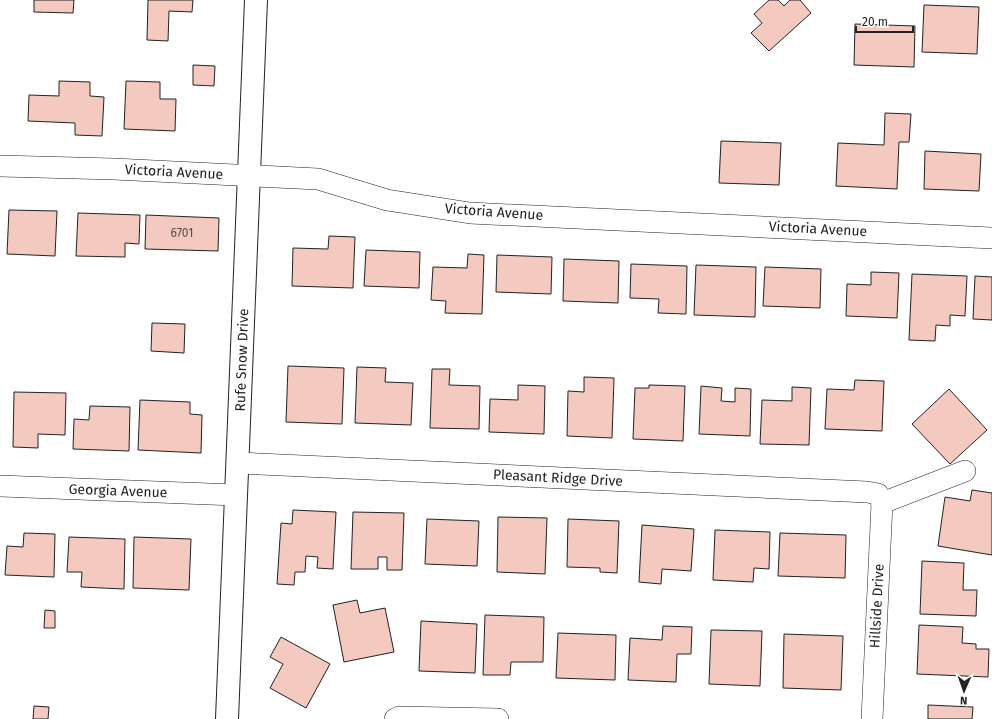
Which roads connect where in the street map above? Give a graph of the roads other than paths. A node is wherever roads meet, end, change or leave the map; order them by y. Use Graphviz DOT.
graph roads {
  1 [pos="256,0"];
  2 [pos="0,166"];
  3 [pos="250,175"];
  4 [pos="992,238"];
  5 [pos="238,464"];
  6 [pos="964,471"];
  7 [pos="0,486"];
  8 [pos="236,495"];
  9 [pos="880,498"];
  10 [pos="227,719"];
  11 [pos="396,719"];
  12 [pos="498,719"];
  13 [pos="872,719"];
  1 -- 3 [label="main road, Rufe Snow Drive"];
  2 -- 3 [label="street, Victoria Avenue"];
  3 -- 4 [label="street, Victoria Avenue"];
  3 -- 5 [label="main road, Rufe Snow Drive"];
  5 -- 8 [label="main road, Rufe Snow Drive"];
  5 -- 9 [label="street, Pleasant Ridge Drive"];
  6 -- 9 [label="street"];
  7 -- 8 [label="street, Georgia Avenue"];
  8 -- 10 [label="main road, Rufe Snow Drive"];
  9 -- 13 [label="street, Hillside Drive"];
  11 -- 12 [label="street"];
}
